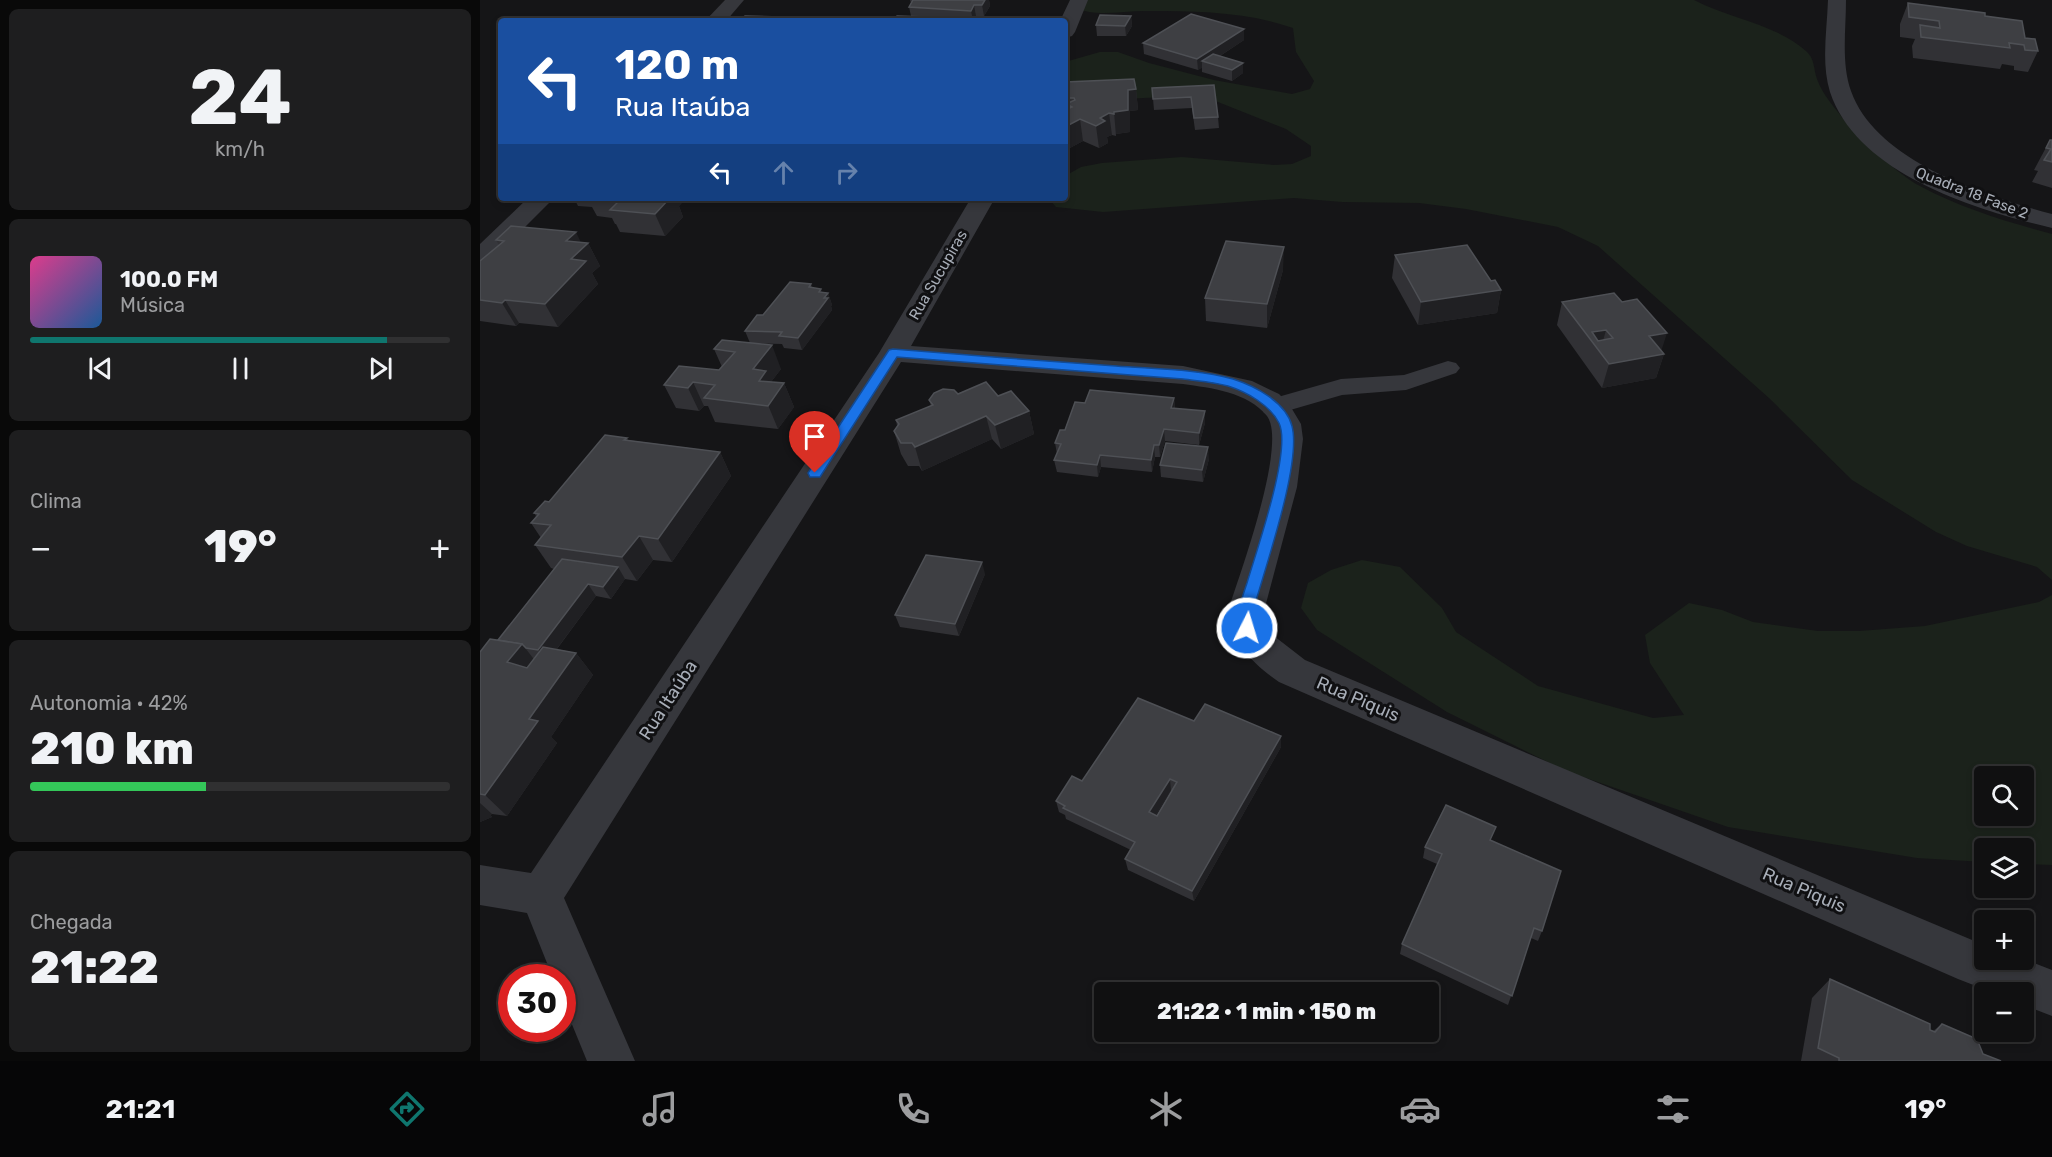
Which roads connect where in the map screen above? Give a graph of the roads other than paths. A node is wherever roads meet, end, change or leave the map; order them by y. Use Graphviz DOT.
graph roads {
  1 [pos="735,0"];
  2 [pos="1079,0"];
  3 [pos="1837,0"];
  4 [pos="718,18"];
  5 [pos="1068,25"];
  6 [pos="538,201"];
  7 [pos="981,201"];
  8 [pos="2052,221"];
  9 [pos="492,237"];
  10 [pos="480,258"];
  11 [pos="893,353"];
  12 [pos="1448,368"];
  13 [pos="1273,406"];
  14 [pos="480,885"];
  15 [pos="541,895"];
  16 [pos="2052,993"];
  17 [pos="611,1061"];
  1 -- 4 [label="street"];
  2 -- 5 [label="street"];
  3 -- 8 [label="street, Quadra 18 Fase 2"];
  6 -- 9 [label="street"];
  7 -- 11 [label="street, Rua Sucupiras"];
  9 -- 10 [label="street"];
  11 -- 13 [label="street, Rua Piquis"];
  11 -- 15 [label="street, Rua Itaúba"];
  12 -- 13 [label="lane"];
  13 -- 16 [label="street, Rua Piquis"];
  14 -- 15 [label="street"];
  15 -- 17 [label="street"];
}
